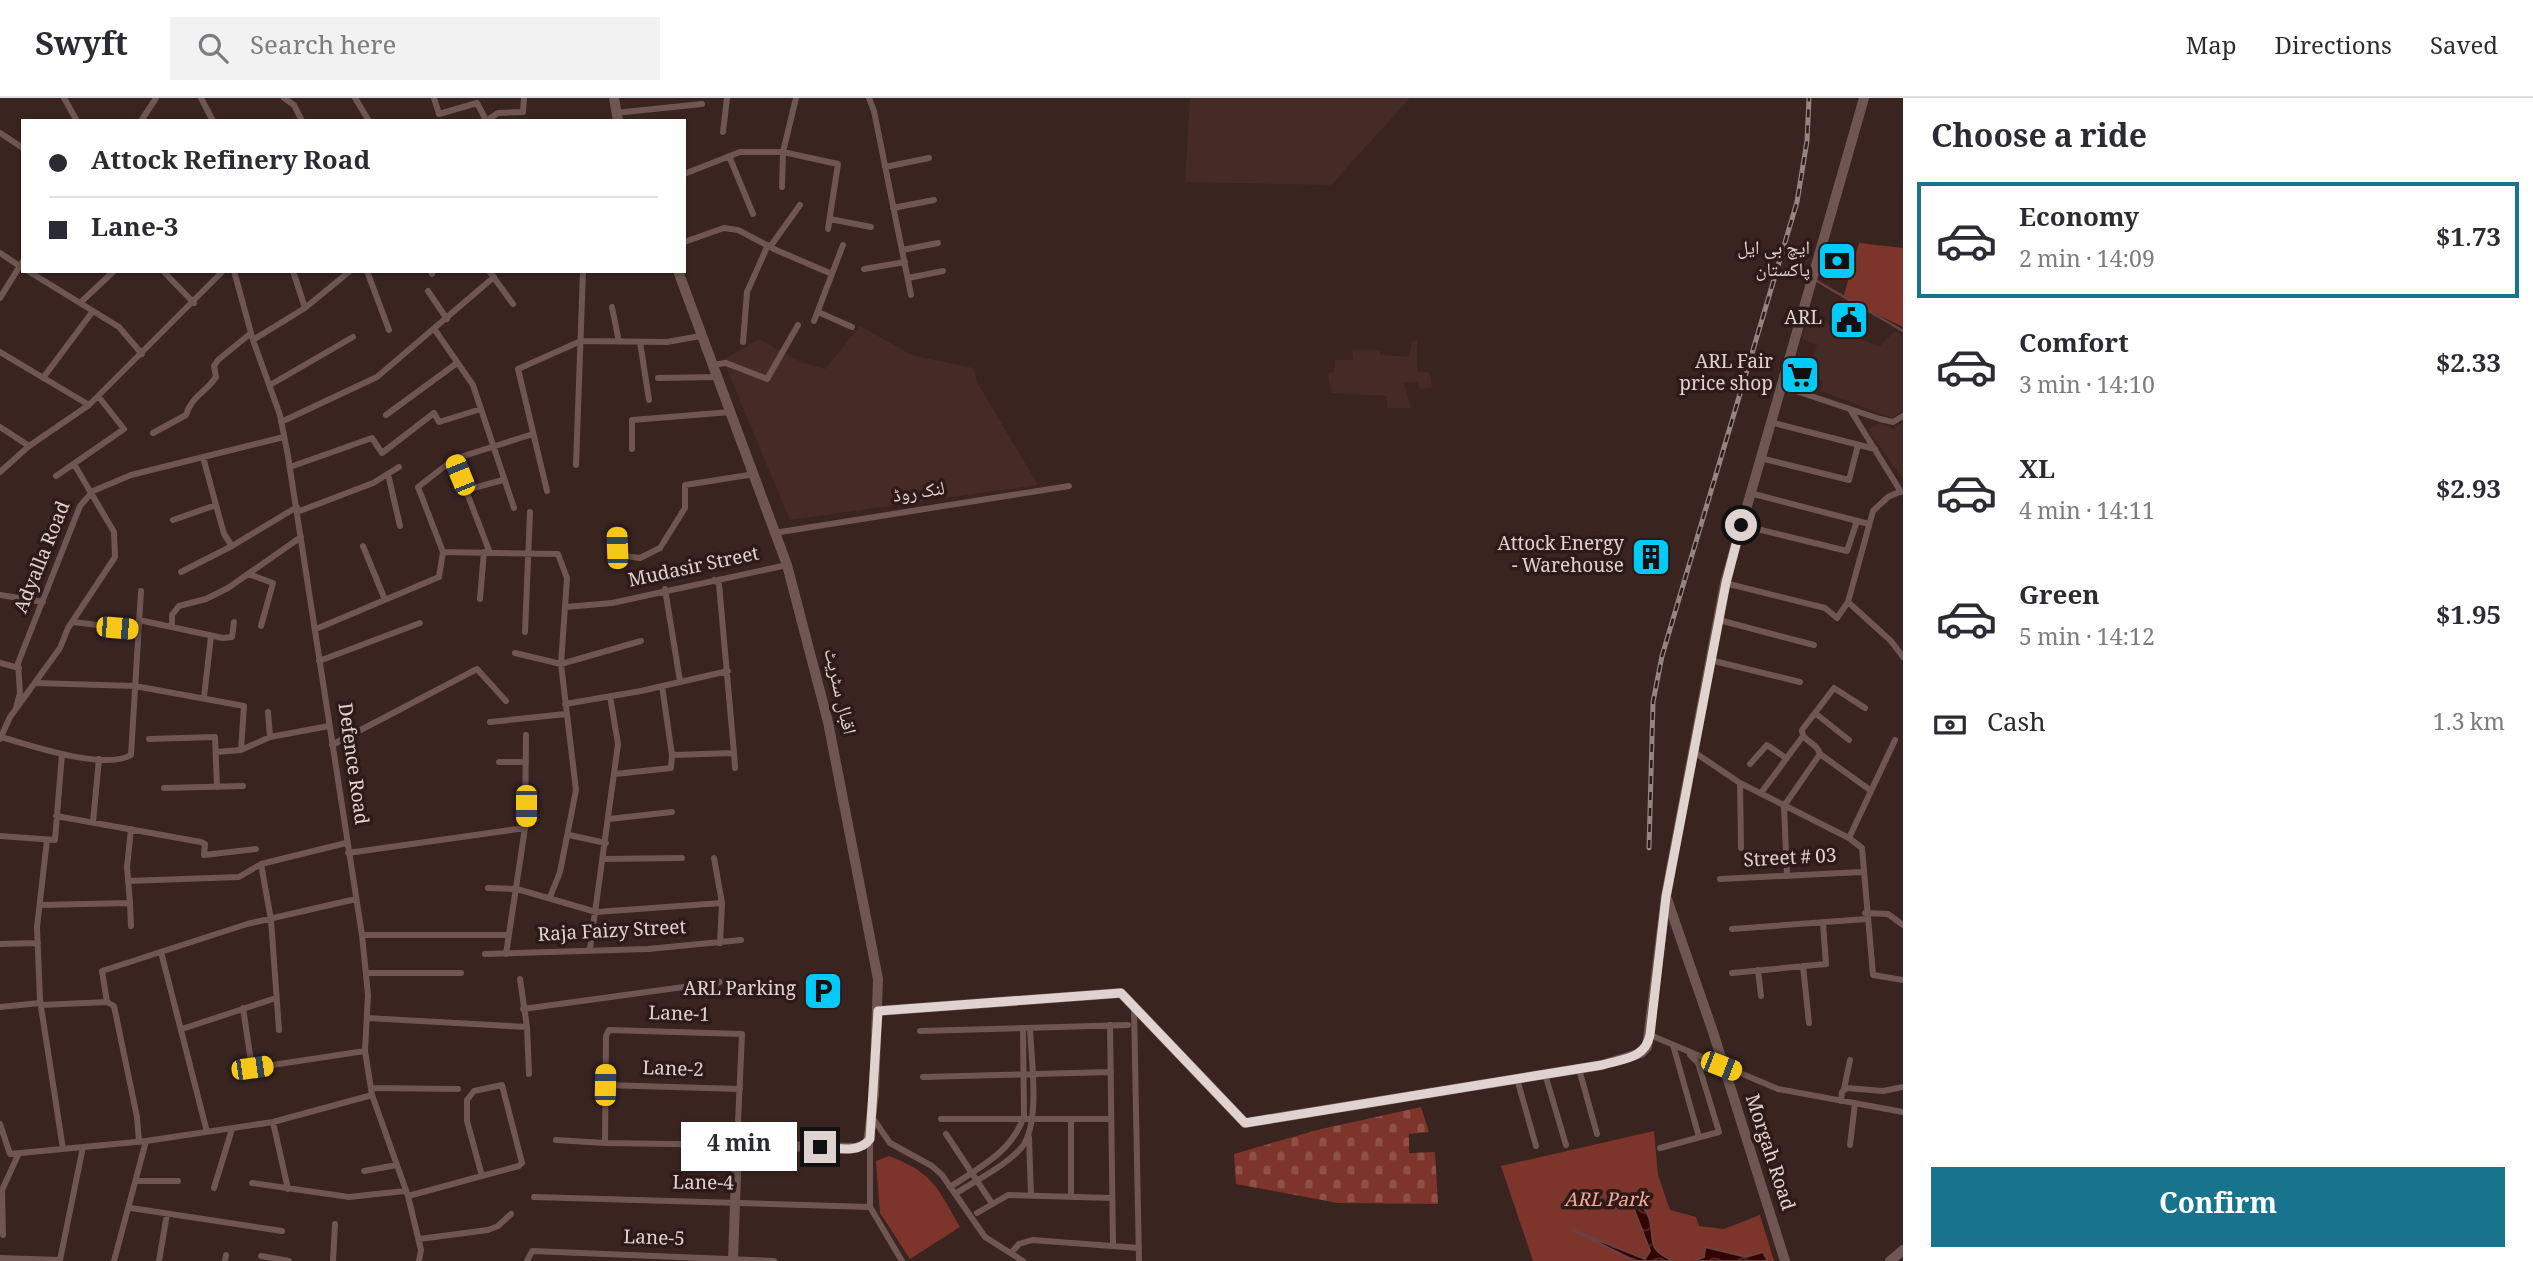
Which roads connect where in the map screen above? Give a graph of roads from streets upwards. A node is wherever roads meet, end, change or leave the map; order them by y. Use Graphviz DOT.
graph roads {
  1 [pos="64,98"];
  2 [pos="156,98"];
  3 [pos="201,98"];
  4 [pos="284,98"];
  5 [pos="355,98"];
  6 [pos="434,98"];
  7 [pos="524,98"];
  8 [pos="614,98"];
  9 [pos="727,98"];
  10 [pos="796,98"];
  11 [pos="869,98"];
  12 [pos="1864,98"];
  13 [pos="702,104"];
  14 [pos="617,117"];
  15 [pos="77,119"];
  16 [pos="142,119"];
  17 [pos="212,119"];
  18 [pos="301,119"];
  19 [pos="368,119"];
  20 [pos="485,119"];
  21 [pos="488,119"];
  22 [pos="723,132"];
  23 [pos="0,134"];
  24 [pos="21,147"];
  25 [pos="783,152"];
  26 [pos="729,156"];
  27 [pos="929,158"];
  28 [pos="885,167"];
  29 [pos="686,173"];
  30 [pos="782,187"];
  31 [pos="934,200"];
  32 [pos="800,205"];
  33 [pos="893,208"];
  34 [pos="753,214"];
  35 [pos="830,219"];
  36 [pos="871,227"];
  37 [pos="828,229"];
  38 [pos="686,241"];
  39 [pos="938,243"];
  40 [pos="843,245"];
  41 [pos="769,246"];
  42 [pos="902,250"];
  43 [pos="0,253"];
  44 [pos="905,262"];
  45 [pos="21,264"];
  46 [pos="21,266"];
  47 [pos="864,269"];
  48 [pos="943,271"];
  49 [pos="31,273"];
  50 [pos="112,273"];
  51 [pos="165,273"];
  52 [pos="221,273"];
  53 [pos="235,273"];
  54 [pos="294,273"];
  55 [pos="348,273"];
  56 [pos="368,273"];
  57 [pos="583,273"];
  58 [pos="679,273"];
  59 [pos="492,274"];
  60 [pos="832,274"];
  61 [pos="908,278"];
  62 [pos="428,290"];
  63 [pos="911,295"];
  64 [pos="0,298"];
  65 [pos="80,303"];
  66 [pos="194,303"];
  67 [pos="513,304"];
  68 [pos="611,307"];
  69 [pos="305,308"];
  70 [pos="93,311"];
  71 [pos="818,312"];
  72 [pos="447,319"];
  73 [pos="814,321"];
  74 [pos="798,325"];
  75 [pos="852,327"];
  76 [pos="389,330"];
  77 [pos="435,330"];
  78 [pos="252,336"];
  79 [pos="700,336"];
  80 [pos="353,337"];
  81 [pos="581,341"];
  82 [pos="619,342"];
  83 [pos="640,342"];
  84 [pos="743,342"];
  85 [pos="0,352"];
  86 [pos="142,354"];
  87 [pos="457,363"];
  88 [pos="712,365"];
  89 [pos="717,376"];
  90 [pos="43,378"];
  91 [pos="658,378"];
  92 [pos="270,385"];
  93 [pos="1781,386"];
  94 [pos="98,397"];
  95 [pos="649,400"];
  96 [pos="89,405"];
  97 [pos="481,409"];
  98 [pos="1851,411"];
  99 [pos="731,412"];
  100 [pos="386,415"];
  101 [pos="1903,416"];
  102 [pos="281,422"];
  103 [pos="1770,422"];
  104 [pos="0,427"];
  105 [pos="153,433"];
  106 [pos="533,434"];
  107 [pos="284,437"];
  108 [pos="1858,445"];
  109 [pos="29,446"];
  110 [pos="492,448"];
  111 [pos="632,449"];
  112 [pos="1875,449"];
  113 [pos="203,457"];
  114 [pos="1760,457"];
  115 [pos="454,459"];
  116 [pos="74,464"];
  117 [pos="576,465"];
  118 [pos="290,467"];
  119 [pos="399,467"];
  120 [pos="0,472"];
  121 [pos="387,474"];
  122 [pos="755,474"];
  123 [pos="56,476"];
  124 [pos="503,480"];
  125 [pos="1069,486"];
  126 [pos="466,490"];
  127 [pos="93,491"];
  128 [pos="547,491"];
  129 [pos="1901,491"];
  130 [pos="1750,493"];
  131 [pos="216,505"];
  132 [pos="514,508"];
  133 [pos="297,509"];
  134 [pos="530,512"];
  135 [pos="173,520"];
  136 [pos="1857,521"];
  137 [pos="1869,524"];
  138 [pos="1741,525"];
  139 [pos="400,526"];
  140 [pos="617,529"];
  141 [pos="774,533"];
  142 [pos="301,537"];
  143 [pos="232,546"];
  144 [pos="363,546"];
  145 [pos="443,552"];
  146 [pos="487,552"];
  147 [pos="530,553"];
  148 [pos="787,565"];
  149 [pos="181,572"];
  150 [pos="248,574"];
  151 [pos="714,580"];
  152 [pos="1726,583"];
  153 [pos="665,589"];
  154 [pos="141,591"];
  155 [pos="0,595"];
  156 [pos="480,599"];
  157 [pos="385,600"];
  158 [pos="43,602"];
  159 [pos="1848,603"];
  160 [pos="565,607"];
  161 [pos="139,620"];
  162 [pos="1718,620"];
  163 [pos="73,622"];
  164 [pos="233,622"];
  165 [pos="420,623"];
  166 [pos="172,626"];
  167 [pos="261,626"];
  168 [pos="316,629"];
  169 [pos="138,630"];
  170 [pos="525,632"];
  171 [pos="211,636"];
  172 [pos="641,641"];
  173 [pos="1814,645"];
  174 [pos="515,653"];
  175 [pos="1903,657"];
  176 [pos="1710,660"];
  177 [pos="320,662"];
  178 [pos="0,663"];
  179 [pos="561,664"];
  180 [pos="19,668"];
  181 [pos="728,671"];
  182 [pos="680,681"];
  183 [pos="1800,682"];
  184 [pos="35,683"];
  185 [pos="135,686"];
  186 [pos="662,686"];
  187 [pos="610,696"];
  188 [pos="204,697"];
  189 [pos="506,701"];
  190 [pos="565,704"];
  191 [pos="16,708"];
  192 [pos="1865,708"];
  193 [pos="268,712"];
  194 [pos="1815,713"];
  195 [pos="566,714"];
  196 [pos="490,722"];
  197 [pos="329,726"];
  198 [pos="526,735"];
  199 [pos="1803,736"];
  200 [pos="270,737"];
  201 [pos="0,738"];
  202 [pos="149,739"];
  203 [pos="1849,740"];
  204 [pos="1895,740"];
  205 [pos="332,745"];
  206 [pos="241,750"];
  207 [pos="1694,751"];
  208 [pos="216,752"];
  209 [pos="734,753"];
  210 [pos="62,754"];
  211 [pos="1820,754"];
  212 [pos="673,755"];
  213 [pos="1786,758"];
  214 [pos="99,759"];
  215 [pos="499,762"];
  216 [pos="526,762"];
  217 [pos="1750,764"];
  218 [pos="735,768"];
  219 [pos="615,774"];
  220 [pos="1740,783"];
  221 [pos="243,786"];
  222 [pos="217,787"];
  223 [pos="164,788"];
  224 [pos="1870,790"];
  225 [pos="1761,793"];
  226 [pos="1784,806"];
  227 [pos="672,812"];
  228 [pos="56,816"];
  229 [pos="609,819"];
  230 [pos="93,822"];
  231 [pos="525,828"];
  232 [pos="131,829"];
  233 [pos="569,835"];
  234 [pos="0,836"];
  235 [pos="1849,838"];
  236 [pos="47,840"];
  237 [pos="346,843"];
  238 [pos="606,843"];
  239 [pos="1741,848"];
  240 [pos="256,849"];
  241 [pos="348,853"];
  242 [pos="682,858"];
  243 [pos="714,858"];
  244 [pos="603,859"];
  245 [pos="261,864"];
  246 [pos="1862,873"];
  247 [pos="1787,876"];
  248 [pos="1720,879"];
  249 [pos="128,881"];
  250 [pos="488,888"];
  251 [pos="517,889"];
  252 [pos="550,897"];
  253 [pos="1666,897"];
  254 [pos="356,899"];
  255 [pos="130,903"];
  256 [pos="722,903"];
  257 [pos="40,905"];
  258 [pos="596,912"];
  259 [pos="1865,916"];
  260 [pos="271,920"];
  261 [pos="1823,923"];
  262 [pos="1903,925"];
  263 [pos="131,926"];
  264 [pos="1732,929"];
  265 [pos="362,935"];
  266 [pos="509,935"];
  267 [pos="741,940"];
  268 [pos="38,943"];
  269 [pos="720,943"];
  270 [pos="0,944"];
  271 [pos="590,949"];
  272 [pos="161,952"];
  273 [pos="485,954"];
  274 [pos="506,954"];
  275 [pos="1803,966"];
  276 [pos="1758,971"];
  277 [pos="1732,973"];
  278 [pos="367,974"];
  279 [pos="461,974"];
  280 [pos="520,979"];
  281 [pos="1903,980"];
  282 [pos="720,982"];
  283 [pos="1761,996"];
  284 [pos="276,998"];
  285 [pos="107,1002"];
  286 [pos="41,1004"];
  287 [pos="0,1007"];
  288 [pos="1134,1007"];
  289 [pos="243,1008"];
  290 [pos="523,1009"];
  291 [pos="878,1011"];
  292 [pos="367,1018"];
  293 [pos="1809,1023"];
  294 [pos="1111,1025"];
  295 [pos="1128,1025"];
  296 [pos="527,1027"];
  297 [pos="1027,1028"];
  298 [pos="182,1029"];
  299 [pos="279,1030"];
  300 [pos="919,1031"];
  301 [pos="1650,1035"];
  302 [pos="1673,1045"];
  303 [pos="1685,1050"];
  304 [pos="365,1051"];
  305 [pos="1850,1060"];
  306 [pos="1721,1066"];
  307 [pos="1579,1069"];
  308 [pos="1111,1072"];
  309 [pos="529,1074"];
  310 [pos="1545,1074"];
  311 [pos="1028,1076"];
  312 [pos="923,1077"];
  313 [pos="1517,1079"];
  314 [pos="605,1085"];
  315 [pos="1903,1087"];
  316 [pos="458,1089"];
  317 [pos="740,1089"];
  318 [pos="1844,1089"];
  319 [pos="371,1091"];
  320 [pos="1841,1101"];
  321 [pos="1855,1103"];
  322 [pos="1903,1112"];
  323 [pos="872,1116"];
  324 [pos="941,1119"];
  325 [pos="1024,1119"];
  326 [pos="1032,1119"];
  327 [pos="1071,1119"];
  328 [pos="1111,1119"];
  329 [pos="273,1122"];
  330 [pos="0,1124"];
  331 [pos="232,1129"];
  332 [pos="1029,1131"];
  333 [pos="207,1132"];
  334 [pos="946,1133"];
  335 [pos="1597,1134"];
  336 [pos="1699,1137"];
  337 [pos="870,1139"];
  338 [pos="556,1140"];
  339 [pos="143,1142"];
  340 [pos="605,1143"];
  341 [pos="1566,1144"];
  342 [pos="737,1145"];
  343 [pos="1850,1145"];
  344 [pos="1536,1146"];
  345 [pos="83,1147"];
  346 [pos="1660,1148"];
  347 [pos="62,1149"];
  348 [pos="19,1153"];
  349 [pos="0,1154"];
  350 [pos="10,1154"];
  351 [pos="397,1165"];
  352 [pos="364,1171"];
  353 [pos="972,1173"];
  354 [pos="482,1176"];
  355 [pos="977,1180"];
  356 [pos="138,1181"];
  357 [pos="178,1181"];
  358 [pos="252,1184"];
  359 [pos="950,1187"];
  360 [pos="214,1188"];
  361 [pos="288,1189"];
  362 [pos="406,1193"];
  363 [pos="955,1194"];
  364 [pos="1031,1196"];
  365 [pos="534,1197"];
  366 [pos="1071,1197"];
  367 [pos="1112,1198"];
  368 [pos="735,1202"];
  369 [pos="991,1202"];
  370 [pos="870,1207"];
  371 [pos="131,1208"];
  372 [pos="977,1213"];
  373 [pos="167,1214"];
  374 [pos="511,1214"];
  375 [pos="335,1224"];
  376 [pos="282,1231"];
  377 [pos="3,1235"];
  378 [pos="419,1239"];
  379 [pos="1113,1245"];
  380 [pos="1139,1248"];
  381 [pos="1903,1250"];
  382 [pos="1011,1254"];
  383 [pos="261,1256"];
  384 [pos="0,1258"];
  385 [pos="60,1260"];
  386 [pos="733,1260"];
  387 [pos="114,1261"];
  388 [pos="159,1261"];
  389 [pos="289,1261"];
  390 [pos="333,1261"];
  391 [pos="419,1261"];
  392 [pos="527,1261"];
  393 [pos="774,1261"];
  394 [pos="902,1261"];
  395 [pos="1023,1261"];
  396 [pos="1139,1261"];
  397 [pos="1785,1261"];
  398 [pos="1890,1261"];
  1 -- 15 [label="street"];
  2 -- 16 [label="street"];
  3 -- 17 [label="street"];
  4 -- 18 [label="street"];
  5 -- 19 [label="street"];
  6 -- 20 [label="street"];
  7 -- 21 [label="street"];
  8 -- 14 [label="street"];
  9 -- 22 [label="street"];
  10 -- 25 [label="street"];
  11 -- 28 [label="street"];
  12 -- 93 [label="street"];
  13 -- 14 [label="street"];
  23 -- 24 [label="street"];
  25 -- 26 [label="street"];
  25 -- 30 [label="street"];
  25 -- 35 [label="street"];
  26 -- 29 [label="street"];
  26 -- 34 [label="street"];
  27 -- 28 [label="street"];
  28 -- 33 [label="street"];
  31 -- 33 [label="street"];
  32 -- 41 [label="street"];
  33 -- 42 [label="street"];
  35 -- 36 [label="street"];
  35 -- 37 [label="street"];
  38 -- 41 [label="street"];
  39 -- 42 [label="street"];
  40 -- 60 [label="street"];
  41 -- 60 [label="street"];
  41 -- 84 [label="street"];
  42 -- 44 [label="street"];
  43 -- 45 [label="street"];
  44 -- 47 [label="street"];
  44 -- 61 [label="street"];
  46 -- 64 [label="street"];
  48 -- 61 [label="street"];
  49 -- 65 [label="street"];
  50 -- 65 [label="street"];
  51 -- 66 [label="street"];
  52 -- 66 [label="street"];
  53 -- 78 [label="street, Defence Road"];
  54 -- 69 [label="street"];
  55 -- 69 [label="street"];
  56 -- 76 [label="street"];
  57 -- 81 [label="street"];
  58 -- 79 [label="street, اقبال سٹریٹ"];
  59 -- 67 [label="street"];
  59 -- 72 [label="street"];
  60 -- 71 [label="street"];
  61 -- 63 [label="street"];
  62 -- 72 [label="street"];
  65 -- 70 [label="street"];
  66 -- 86 [label="street"];
  68 -- 82 [label="street"];
  69 -- 78 [label="street"];
  70 -- 86 [label="street"];
  70 -- 90 [label="street"];
  71 -- 73 [label="street"];
  71 -- 75 [label="street"];
  72 -- 77 [label="street"];
  74 -- 88 [label="street"];
  77 -- 87 [label="street"];
  77 -- 102 [label="street"];
  78 -- 92 [label="street, Defence Road"];
  78 -- 105 [label="street"];
  79 -- 83 [label="street"];
  79 -- 88 [label="street, اقبال سٹریٹ"];
  80 -- 92 [label="street"];
  81 -- 82 [label="street"];
  81 -- 106 [label="street"];
  81 -- 117 [label="street"];
  82 -- 83 [label="street"];
  83 -- 95 [label="street"];
  85 -- 90 [label="street"];
  86 -- 94 [label="street"];
  87 -- 97 [label="street"];
  87 -- 100 [label="street"];
  88 -- 89 [label="street, اقبال سٹریٹ"];
  89 -- 91 [label="street"];
  89 -- 99 [label="street, اقبال سٹریٹ"];
  90 -- 96 [label="street"];
  92 -- 102 [label="street, Defence Road"];
  93 -- 98 [label="street"];
  93 -- 103 [label="street"];
  94 -- 96 [label="street"];
  94 -- 116 [label="street"];
  96 -- 109 [label="street"];
  97 -- 110 [label="street"];
  97 -- 118 [label="street"];
  98 -- 101 [label="street"];
  98 -- 112 [label="street"];
  99 -- 111 [label="street"];
  99 -- 122 [label="street, اقبال سٹریٹ"];
  102 -- 107 [label="street, Defence Road"];
  103 -- 108 [label="street"];
  103 -- 114 [label="street"];
  104 -- 109 [label="street"];
  106 -- 110 [label="street"];
  106 -- 128 [label="street"];
  107 -- 113 [label="street, Adyalla Road"];
  107 -- 118 [label="street, Defence Road"];
  108 -- 112 [label="street"];
  108 -- 114 [label="street"];
  109 -- 120 [label="street"];
  110 -- 115 [label="street"];
  110 -- 124 [label="street"];
  112 -- 129 [label="street"];
  113 -- 127 [label="street, Adyalla Road"];
  113 -- 131 [label="street"];
  114 -- 130 [label="street"];
  115 -- 126 [label="street"];
  115 -- 145 [label="street"];
  116 -- 123 [label="street"];
  116 -- 127 [label="street"];
  118 -- 133 [label="street, Defence Road"];
  119 -- 121 [label="street"];
  121 -- 133 [label="street"];
  121 -- 139 [label="street"];
  122 -- 140 [label="street"];
  122 -- 141 [label="street, اقبال سٹریٹ"];
  124 -- 126 [label="street"];
  124 -- 132 [label="street"];
  125 -- 141 [label="street, لنک روڈ"];
  126 -- 146 [label="street"];
  127 -- 158 [label="street, Adyalla Road"];
  127 -- 163 [label="street"];
  129 -- 137 [label="street"];
  130 -- 136 [label="street"];
  130 -- 138 [label="street"];
  131 -- 135 [label="street"];
  131 -- 143 [label="street"];
  133 -- 142 [label="street, Defence Road"];
  133 -- 143 [label="street"];
  134 -- 147 [label="street"];
  136 -- 137 [label="street"];
  136 -- 138 [label="street"];
  137 -- 159 [label="street"];
  138 -- 152 [label="street"];
  141 -- 148 [label="street, اقبال سٹریٹ"];
  142 -- 150 [label="street"];
  142 -- 168 [label="street, Defence Road"];
  143 -- 149 [label="street"];
  144 -- 157 [label="street"];
  145 -- 146 [label="street"];
  145 -- 157 [label="street"];
  146 -- 147 [label="street"];
  146 -- 156 [label="street"];
  147 -- 160 [label="street"];
  147 -- 170 [label="street"];
  148 -- 151 [label="street, Mudasir Street"];
  148 -- 291 [label="street, اقبال سٹریٹ"];
  150 -- 166 [label="street"];
  150 -- 167 [label="street"];
  151 -- 153 [label="street, Mudasir Street"];
  151 -- 181 [label="street"];
  152 -- 159 [label="street"];
  152 -- 162 [label="street"];
  153 -- 160 [label="street, Mudasir Street"];
  153 -- 182 [label="street"];
  154 -- 161 [label="street"];
  155 -- 158 [label="street"];
  157 -- 168 [label="street"];
  158 -- 180 [label="street, Adyalla Road"];
  159 -- 175 [label="street"];
  160 -- 179 [label="street"];
  161 -- 166 [label="street"];
  161 -- 169 [label="street"];
  162 -- 173 [label="street"];
  162 -- 176 [label="street"];
  163 -- 169 [label="street"];
  163 -- 184 [label="street"];
  164 -- 171 [label="street"];
  165 -- 177 [label="street"];
  166 -- 171 [label="street"];
  168 -- 177 [label="street, Defence Road"];
  169 -- 185 [label="street"];
  171 -- 188 [label="street"];
  172 -- 179 [label="street"];
  174 -- 179 [label="street"];
  176 -- 183 [label="street"];
  176 -- 207 [label="street"];
  177 -- 197 [label="street, Defence Road"];
  178 -- 180 [label="street"];
  179 -- 190 [label="street"];
  180 -- 191 [label="street, Adyalla Road"];
  181 -- 182 [label="street"];
  181 -- 209 [label="street"];
  182 -- 186 [label="street"];
  184 -- 185 [label="street"];
  184 -- 191 [label="street"];
  185 -- 188 [label="street"];
  185 -- 214 [label="street"];
  186 -- 187 [label="street"];
  186 -- 212 [label="street"];
  187 -- 190 [label="street"];
  187 -- 219 [label="street"];
  188 -- 206 [label="street"];
  189 -- 205 [label="street"];
  190 -- 195 [label="street"];
  191 -- 201 [label="street"];
  192 -- 194 [label="street"];
  193 -- 200 [label="street"];
  194 -- 199 [label="street"];
  194 -- 203 [label="street"];
  195 -- 196 [label="street"];
  195 -- 233 [label="street"];
  197 -- 200 [label="street"];
  197 -- 205 [label="street, Defence Road"];
  198 -- 216 [label="street"];
  199 -- 211 [label="street"];
  199 -- 213 [label="street"];
  200 -- 206 [label="street"];
  201 -- 210 [label="street"];
  202 -- 208 [label="street"];
  204 -- 224 [label="street"];
  205 -- 237 [label="street, Defence Road"];
  206 -- 208 [label="street"];
  207 -- 220 [label="street"];
  207 -- 253 [label="street"];
  208 -- 222 [label="street"];
  209 -- 212 [label="street"];
  209 -- 218 [label="street"];
  210 -- 214 [label="street"];
  210 -- 228 [label="street"];
  211 -- 224 [label="street"];
  211 -- 226 [label="street"];
  212 -- 219 [label="street"];
  213 -- 217 [label="street"];
  213 -- 225 [label="street"];
  214 -- 230 [label="street"];
  215 -- 216 [label="street"];
  216 -- 231 [label="street"];
  219 -- 229 [label="street"];
  220 -- 225 [label="street"];
  220 -- 239 [label="street"];
  221 -- 222 [label="street"];
  222 -- 223 [label="street"];
  224 -- 235 [label="street"];
  225 -- 226 [label="street"];
  226 -- 235 [label="street"];
  226 -- 247 [label="street"];
  227 -- 229 [label="street"];
  228 -- 230 [label="street"];
  228 -- 236 [label="street"];
  229 -- 238 [label="street"];
  230 -- 232 [label="street"];
  231 -- 241 [label="street"];
  231 -- 251 [label="street"];
  232 -- 240 [label="street"];
  232 -- 249 [label="street"];
  233 -- 238 [label="street"];
  233 -- 252 [label="street"];
  234 -- 236 [label="street"];
  235 -- 246 [label="street"];
  236 -- 257 [label="street"];
  237 -- 241 [label="street, Defence Road"];
  237 -- 245 [label="street"];
  238 -- 244 [label="street"];
  241 -- 254 [label="street, Defence Road"];
  242 -- 244 [label="street"];
  243 -- 256 [label="street"];
  244 -- 258 [label="street"];
  245 -- 249 [label="street"];
  245 -- 260 [label="street"];
  246 -- 247 [label="street, Street # 03"];
  246 -- 259 [label="street"];
  247 -- 248 [label="street, Street # 03"];
  249 -- 255 [label="street"];
  250 -- 251 [label="street"];
  251 -- 252 [label="street"];
  251 -- 266 [label="street"];
  252 -- 258 [label="street"];
  253 -- 301 [label="street"];
  253 -- 306 [label="street, Morgah Road"];
  254 -- 260 [label="street"];
  254 -- 265 [label="street, Defence Road"];
  255 -- 257 [label="street"];
  255 -- 263 [label="street"];
  256 -- 258 [label="street"];
  256 -- 269 [label="street"];
  257 -- 268 [label="street"];
  258 -- 271 [label="street"];
  259 -- 261 [label="street"];
  259 -- 262 [label="street"];
  259 -- 281 [label="street"];
  260 -- 272 [label="street"];
  260 -- 284 [label="street"];
  261 -- 264 [label="street"];
  261 -- 275 [label="street"];
  265 -- 266 [label="street"];
  265 -- 278 [label="street, Defence Road"];
  266 -- 274 [label="street"];
  267 -- 269 [label="street, Raja Faizy Street"];
  268 -- 270 [label="street"];
  268 -- 286 [label="street"];
  269 -- 271 [label="street, Raja Faizy Street"];
  271 -- 274 [label="street, Raja Faizy Street"];
  272 -- 285 [label="street"];
  272 -- 298 [label="street"];
  273 -- 274 [label="street, Raja Faizy Street"];
  275 -- 276 [label="street"];
  275 -- 293 [label="street"];
  276 -- 277 [label="street"];
  276 -- 283 [label="street"];
  278 -- 279 [label="street"];
  278 -- 292 [label="street, Defence Road"];
  280 -- 290 [label="street"];
  282 -- 290 [label="street"];
  284 -- 289 [label="street"];
  284 -- 299 [label="street"];
  285 -- 286 [label="street"];
  285 -- 339 [label="street"];
  286 -- 287 [label="street"];
  286 -- 347 [label="street"];
  288 -- 291 [label="street"];
  288 -- 313 [label="street"];
  288 -- 380 [label="street"];
  289 -- 298 [label="street"];
  289 -- 304 [label="street"];
  290 -- 296 [label="street"];
  291 -- 323 [label="street, اقبال سٹریٹ"];
  292 -- 296 [label="street"];
  292 -- 304 [label="street, Defence Road"];
  294 -- 295 [label="street"];
  294 -- 297 [label="street"];
  294 -- 308 [label="street"];
  296 -- 309 [label="street"];
  297 -- 300 [label="street"];
  297 -- 311 [label="street"];
  298 -- 333 [label="street"];
  301 -- 302 [label="street"];
  301 -- 307 [label="street"];
  302 -- 303 [label="street"];
  302 -- 336 [label="street"];
  303 -- 306 [label="street"];
  303 -- 336 [label="street"];
  304 -- 319 [label="street, Defence Road"];
  305 -- 318 [label="street"];
  306 -- 320 [label="street"];
  306 -- 397 [label="street, Morgah Road"];
  307 -- 310 [label="street"];
  307 -- 335 [label="street"];
  308 -- 311 [label="street"];
  308 -- 328 [label="street"];
  310 -- 313 [label="street"];
  310 -- 341 [label="street"];
  311 -- 312 [label="street"];
  311 -- 325 [label="street"];
  311 -- 326 [label="street"];
  313 -- 344 [label="street"];
  314 -- 317 [label="street, Lane-2"];
  314 -- 317 [label="street, Lane-1"];
  314 -- 340 [label="street"];
  315 -- 318 [label="street"];
  316 -- 319 [label="street"];
  317 -- 342 [label="street"];
  318 -- 320 [label="street"];
  319 -- 329 [label="street"];
  319 -- 351 [label="street, Defence Road"];
  320 -- 321 [label="street"];
  321 -- 322 [label="street"];
  321 -- 343 [label="street"];
  323 -- 337 [label="street, اقبال سٹریٹ"];
  323 -- 359 [label="street"];
  324 -- 325 [label="street"];
  325 -- 326 [label="street"];
  325 -- 353 [label="street"];
  326 -- 327 [label="street"];
  326 -- 332 [label="street"];
  327 -- 328 [label="street"];
  327 -- 366 [label="street"];
  328 -- 367 [label="street"];
  329 -- 331 [label="street"];
  329 -- 361 [label="street"];
  330 -- 350 [label="street"];
  331 -- 333 [label="street"];
  331 -- 360 [label="street"];
  332 -- 355 [label="street"];
  332 -- 364 [label="street"];
  333 -- 339 [label="street"];
  334 -- 353 [label="street"];
  336 -- 346 [label="street"];
  337 -- 342 [label="street"];
  337 -- 370 [label="street"];
  338 -- 340 [label="street"];
  339 -- 345 [label="street"];
  339 -- 356 [label="street"];
  340 -- 342 [label="street"];
  342 -- 368 [label="street"];
  345 -- 347 [label="street"];
  345 -- 385 [label="street"];
  347 -- 348 [label="street"];
  348 -- 350 [label="street"];
  348 -- 377 [label="street"];
  349 -- 350 [label="street"];
  351 -- 352 [label="street"];
  351 -- 362 [label="street, Defence Road"];
  353 -- 355 [label="street"];
  353 -- 359 [label="street"];
  354 -- 354 [label="street"];
  354 -- 362 [label="street"];
  355 -- 363 [label="street"];
  355 -- 369 [label="street"];
  356 -- 357 [label="street"];
  356 -- 371 [label="street"];
  358 -- 361 [label="street"];
  359 -- 363 [label="street"];
  361 -- 362 [label="street"];
  362 -- 378 [label="street, Defence Road"];
  363 -- 382 [label="street"];
  364 -- 366 [label="street"];
  364 -- 369 [label="street"];
  365 -- 368 [label="street, Lane-4"];
  366 -- 367 [label="street"];
  367 -- 379 [label="street"];
  368 -- 370 [label="street, Lane-4"];
  368 -- 386 [label="street"];
  369 -- 372 [label="street"];
  370 -- 394 [label="street"];
  371 -- 373 [label="street"];
  371 -- 387 [label="street"];
  373 -- 376 [label="street"];
  373 -- 388 [label="street"];
  374 -- 378 [label="street"];
  375 -- 390 [label="street"];
  378 -- 391 [label="street, Defence Road"];
  379 -- 380 [label="street"];
  379 -- 382 [label="street"];
  380 -- 396 [label="street"];
  381 -- 398 [label="street"];
  382 -- 395 [label="street"];
  383 -- 389 [label="street"];
  384 -- 385 [label="street"];
  386 -- 392 [label="street, Lane-5"];
  386 -- 393 [label="street, Lane-5"];
}
